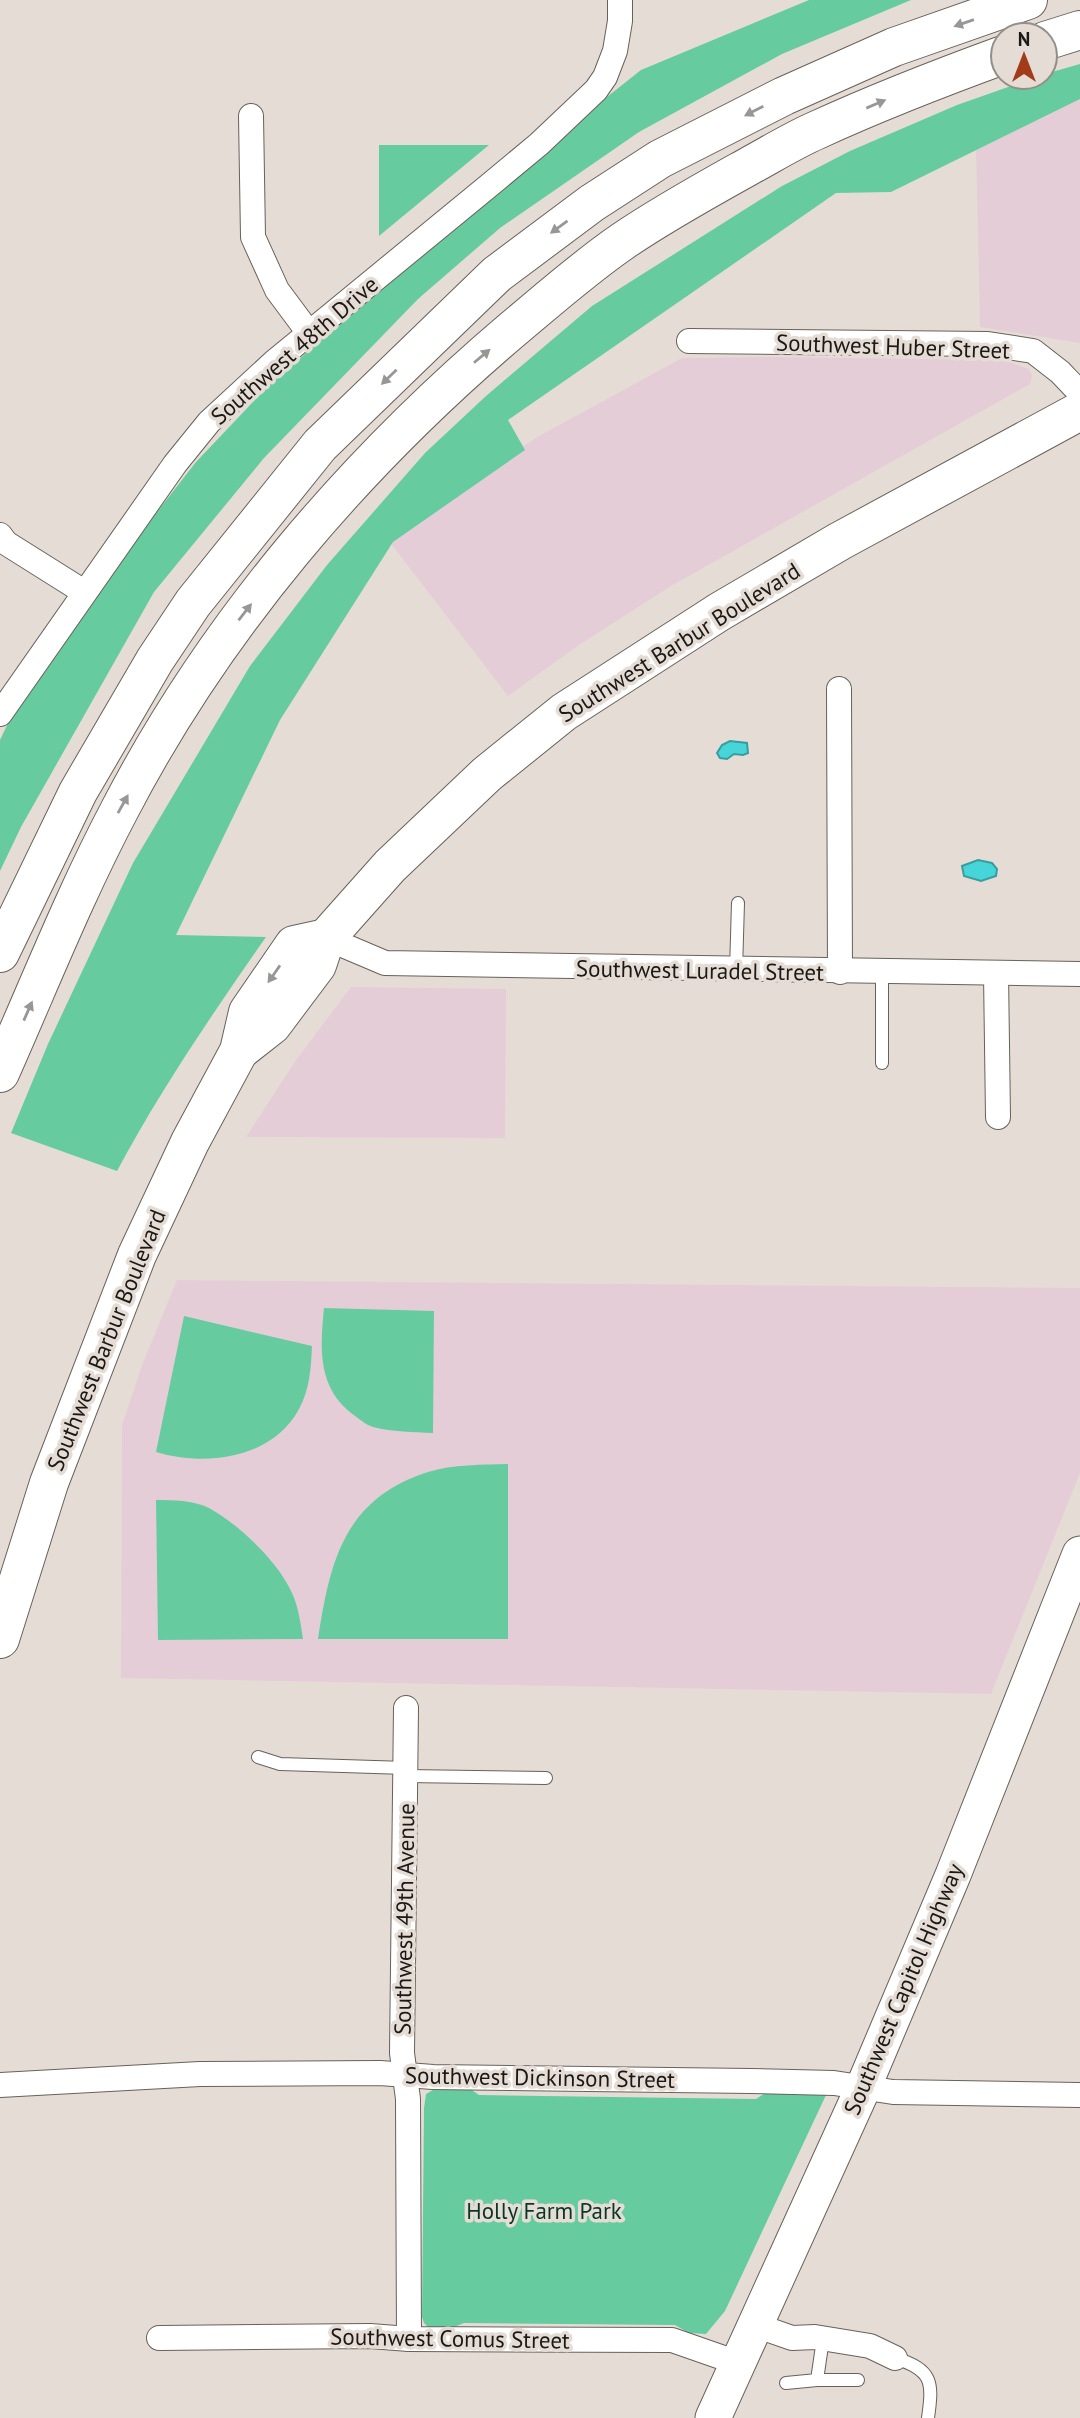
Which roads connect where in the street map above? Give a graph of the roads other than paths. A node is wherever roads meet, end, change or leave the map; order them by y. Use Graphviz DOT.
graph roads {
  1 [pos="620,0"];
  2 [pos="1028,0"];
  3 [pos="1080,30"];
  4 [pos="1059,37"];
  5 [pos="989,60"];
  6 [pos="250,116"];
  7 [pos="309,333"];
  8 [pos="690,341"];
  9 [pos="1080,393"];
  10 [pos="1080,411"];
  11 [pos="0,535"];
  12 [pos="84,592"];
  13 [pos="839,689"];
  14 [pos="0,714"];
  15 [pos="738,902"];
  16 [pos="326,938"];
  17 [pos="0,953"];
  18 [pos="736,970"];
  19 [pos="840,972"];
  20 [pos="882,972"];
  21 [pos="996,974"];
  22 [pos="1080,974"];
  23 [pos="882,1063"];
  24 [pos="0,1073"];
  25 [pos="998,1117"];
  26 [pos="1080,1554"];
  27 [pos="0,1639"];
  28 [pos="406,1708"];
  29 [pos="258,1757"];
  30 [pos="406,1772"];
  31 [pos="545,1778"];
  32 [pos="405,2075"];
  33 [pos="0,2085"];
  34 [pos="863,2088"];
  35 [pos="1080,2095"];
  36 [pos="755,2325"];
  37 [pos="159,2338"];
  38 [pos="409,2339"];
  39 [pos="823,2339"];
  40 [pos="895,2358"];
  41 [pos="738,2363"];
  42 [pos="858,2380"];
  43 [pos="817,2381"];
  44 [pos="786,2383"];
  45 [pos="713,2418"];
  46 [pos="928,2418"];
  1 -- 7 [label="street, Southwest 48th Drive"];
  2 -- 17 [label="main road, one-way"];
  3 -- 4 [label="main road"];
  24 -- 5 [label="main road, one-way"];
  6 -- 7 [label="street"];
  7 -- 12 [label="street, Southwest 48th Drive"];
  8 -- 9 [label="street, Southwest Huber Street"];
  10 -- 16 [label="main road, Southwest Barbur Boulevard"];
  11 -- 12 [label="street"];
  12 -- 14 [label="street, Southwest 48th Drive"];
  13 -- 19 [label="street"];
  15 -- 18 [label="lane"];
  16 -- 18 [label="street, Southwest Luradel Street"];
  16 -- 27 [label="main road, Southwest Barbur Boulevard"];
  18 -- 19 [label="street, Southwest Luradel Street"];
  19 -- 20 [label="street, Southwest Luradel Street"];
  20 -- 21 [label="street, Southwest Luradel Street"];
  20 -- 23 [label="lane"];
  21 -- 22 [label="street, Southwest Luradel Street"];
  21 -- 25 [label="street"];
  26 -- 34 [label="main road, Southwest Capitol Highway"];
  28 -- 30 [label="street, Southwest 49th Avenue"];
  29 -- 30 [label="lane"];
  30 -- 31 [label="lane"];
  30 -- 32 [label="street, Southwest 49th Avenue"];
  32 -- 33 [label="street, Southwest Dickinson Street"];
  32 -- 34 [label="street, Southwest Dickinson Street"];
  32 -- 38 [label="street, Southwest 49th Avenue"];
  34 -- 35 [label="street, Southwest Dickinson Street"];
  34 -- 36 [label="main road, Southwest Capitol Highway"];
  36 -- 39 [label="street"];
  36 -- 41 [label="main road, Southwest Capitol Highway"];
  37 -- 38 [label="street, Southwest Comus Street"];
  38 -- 41 [label="street, Southwest Comus Street"];
  39 -- 40 [label="street"];
  39 -- 43 [label="lane"];
  40 -- 46 [label="lane"];
  41 -- 45 [label="main road, Southwest Capitol Highway"];
  42 -- 43 [label="lane"];
  43 -- 44 [label="lane"];
}
